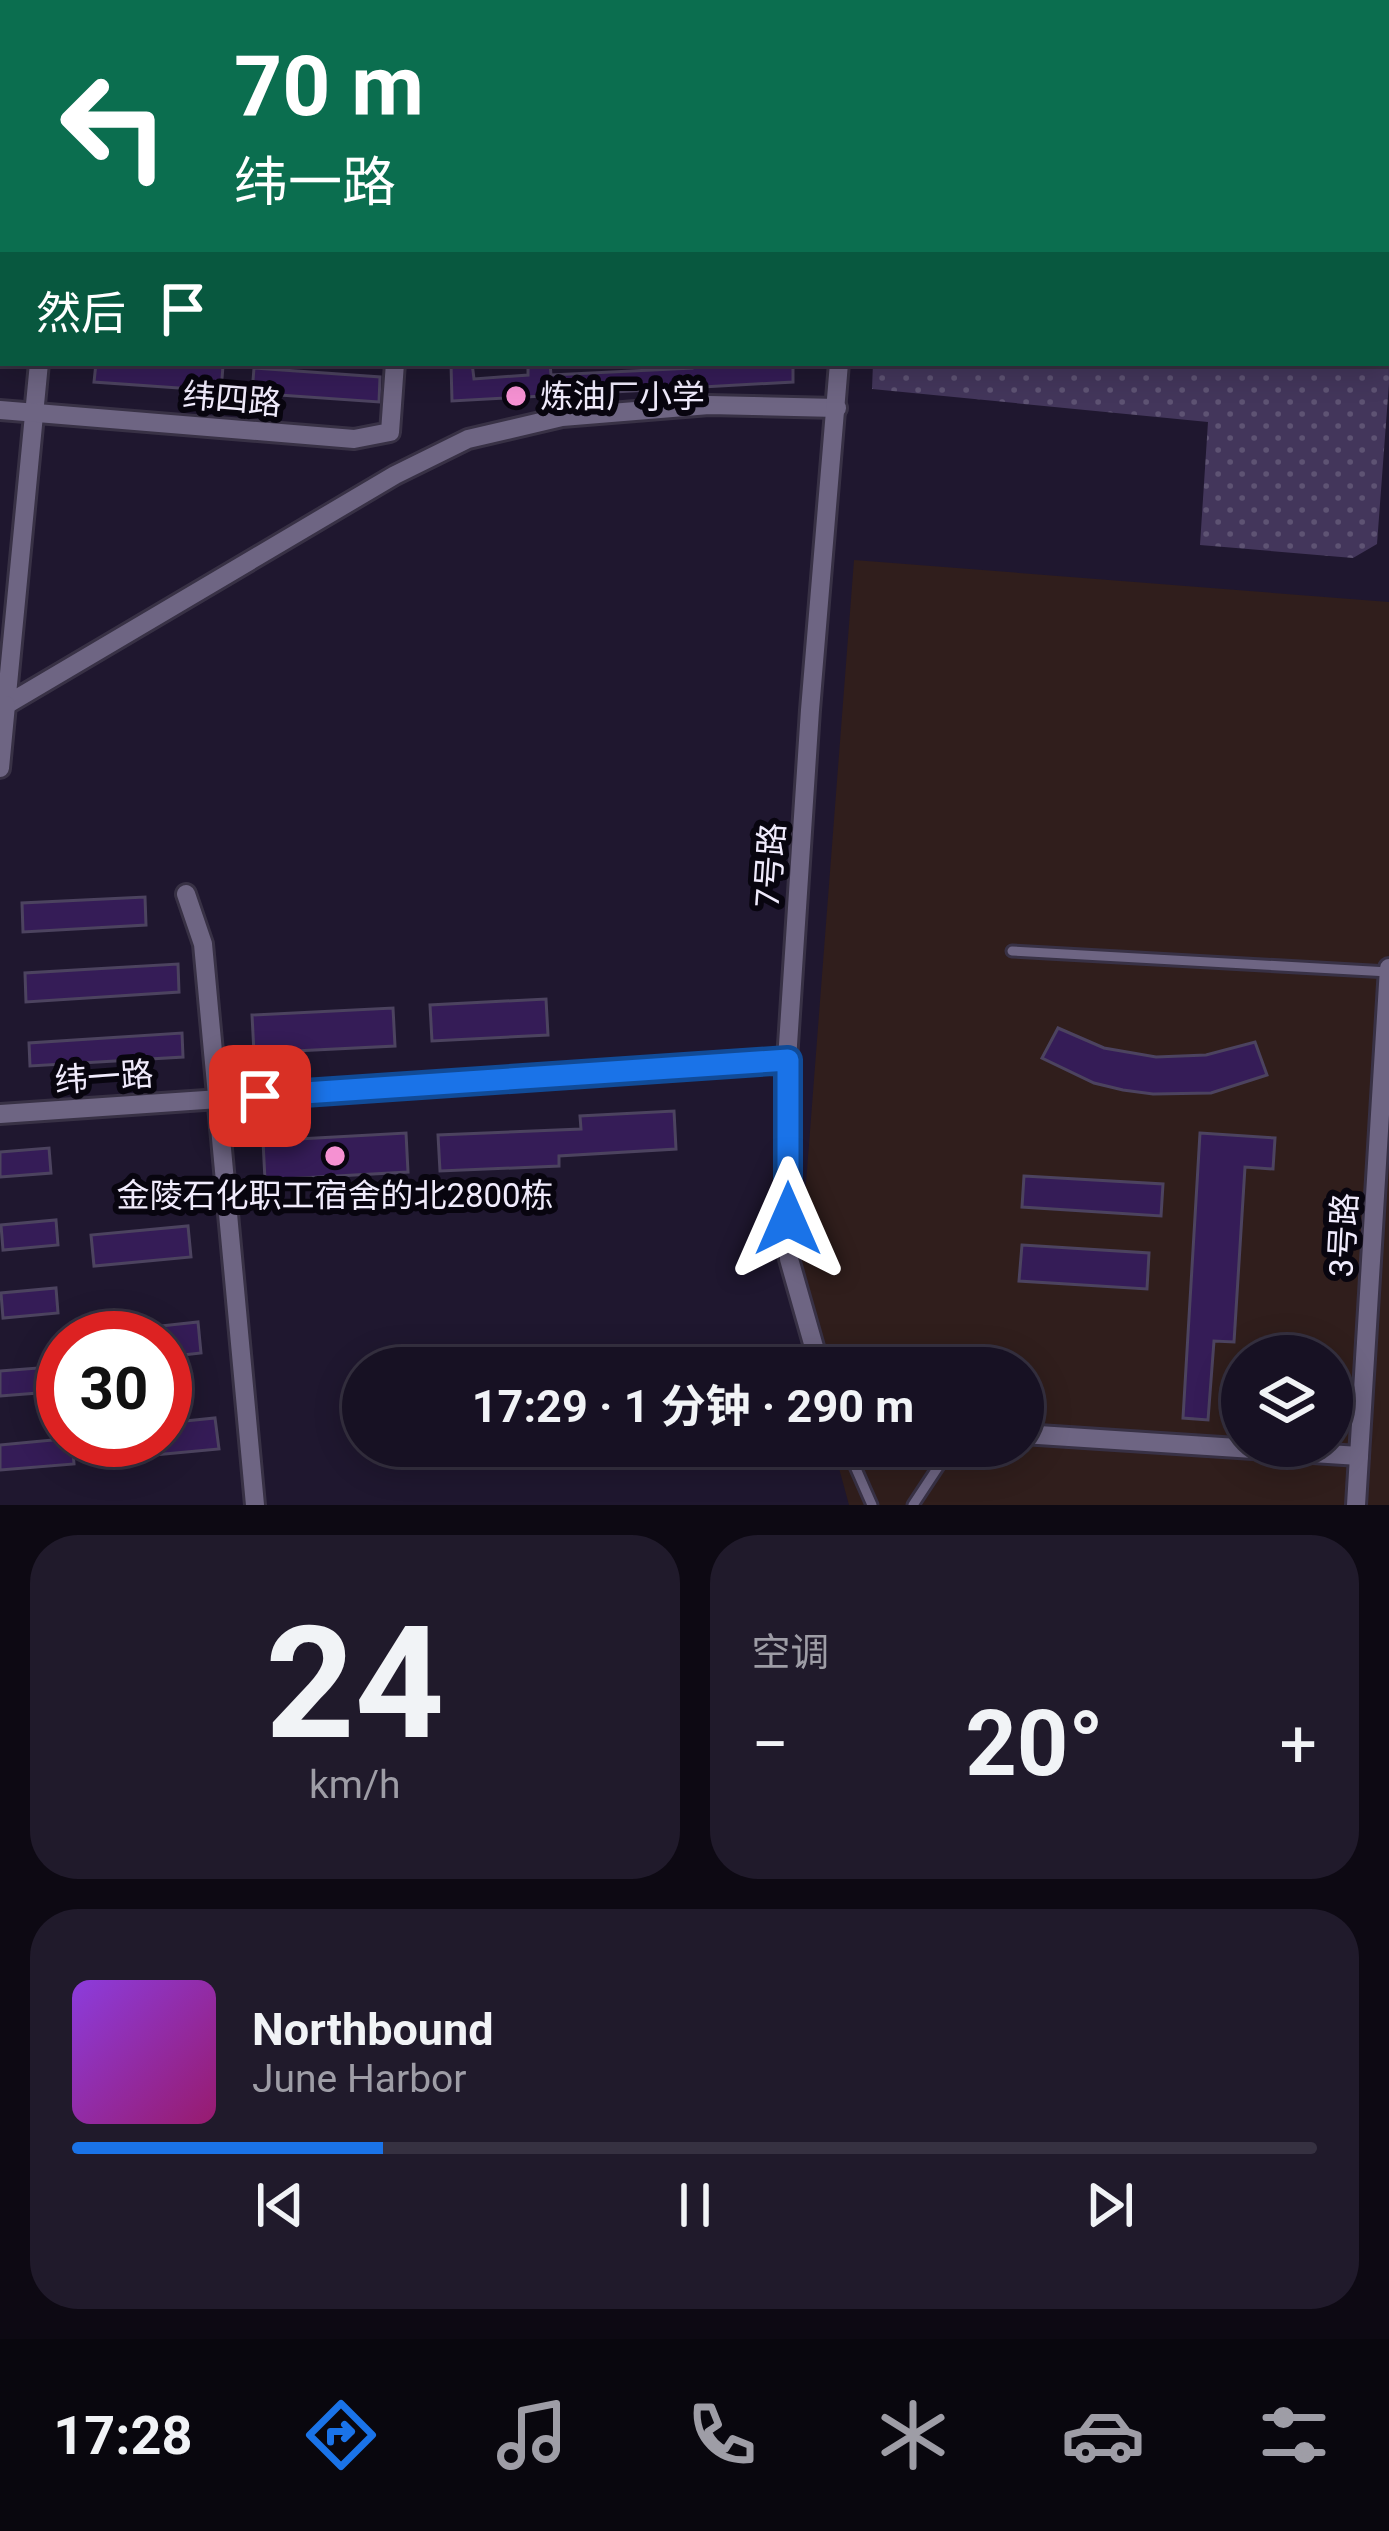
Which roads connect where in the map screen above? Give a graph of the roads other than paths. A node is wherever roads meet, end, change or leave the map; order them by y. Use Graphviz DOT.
graph roads {
  1 [pos="39,366"];
  2 [pos="395,366"];
  3 [pos="839,366"];
  4 [pos="837,408"];
  5 [pos="0,410"];
  6 [pos="34,413"];
  7 [pos="3,705"];
  8 [pos="0,768"];
  9 [pos="186,894"];
  10 [pos="1012,951"];
  11 [pos="1389,970"];
  12 [pos="788,1060"];
  13 [pos="216,1099"];
  14 [pos="0,1114"];
  15 [pos="1367,1339"];
  16 [pos="1389,1340"];
  17 [pos="814,1347"];
  18 [pos="1044,1435"];
  19 [pos="1359,1456"];
  20 [pos="855,1467"];
  21 [pos="938,1467"];
  22 [pos="256,1505"];
  23 [pos="872,1505"];
  24 [pos="913,1505"];
  25 [pos="1356,1505"];
  1 -- 6 [label="street"];
  2 -- 6 [label="street, 纬四路"];
  3 -- 4 [label="street, 7号路"];
  4 -- 7 [label="street"];
  4 -- 12 [label="street, 7号路"];
  5 -- 6 [label="street, 纬四路"];
  6 -- 7 [label="street"];
  7 -- 8 [label="street"];
  9 -- 13 [label="street"];
  10 -- 11 [label="lane"];
  11 -- 15 [label="street, 3号路"];
  12 -- 13 [label="street, 纬一路"];
  12 -- 17 [label="street, 7号路"];
  13 -- 14 [label="street, 纬一路"];
  13 -- 22 [label="street"];
  15 -- 16 [label="street"];
  15 -- 19 [label="street, 3号路"];
  18 -- 19 [label="street"];
  19 -- 25 [label="street, 3号路"];
  20 -- 23 [label="lane"];
  21 -- 24 [label="lane"];
}
